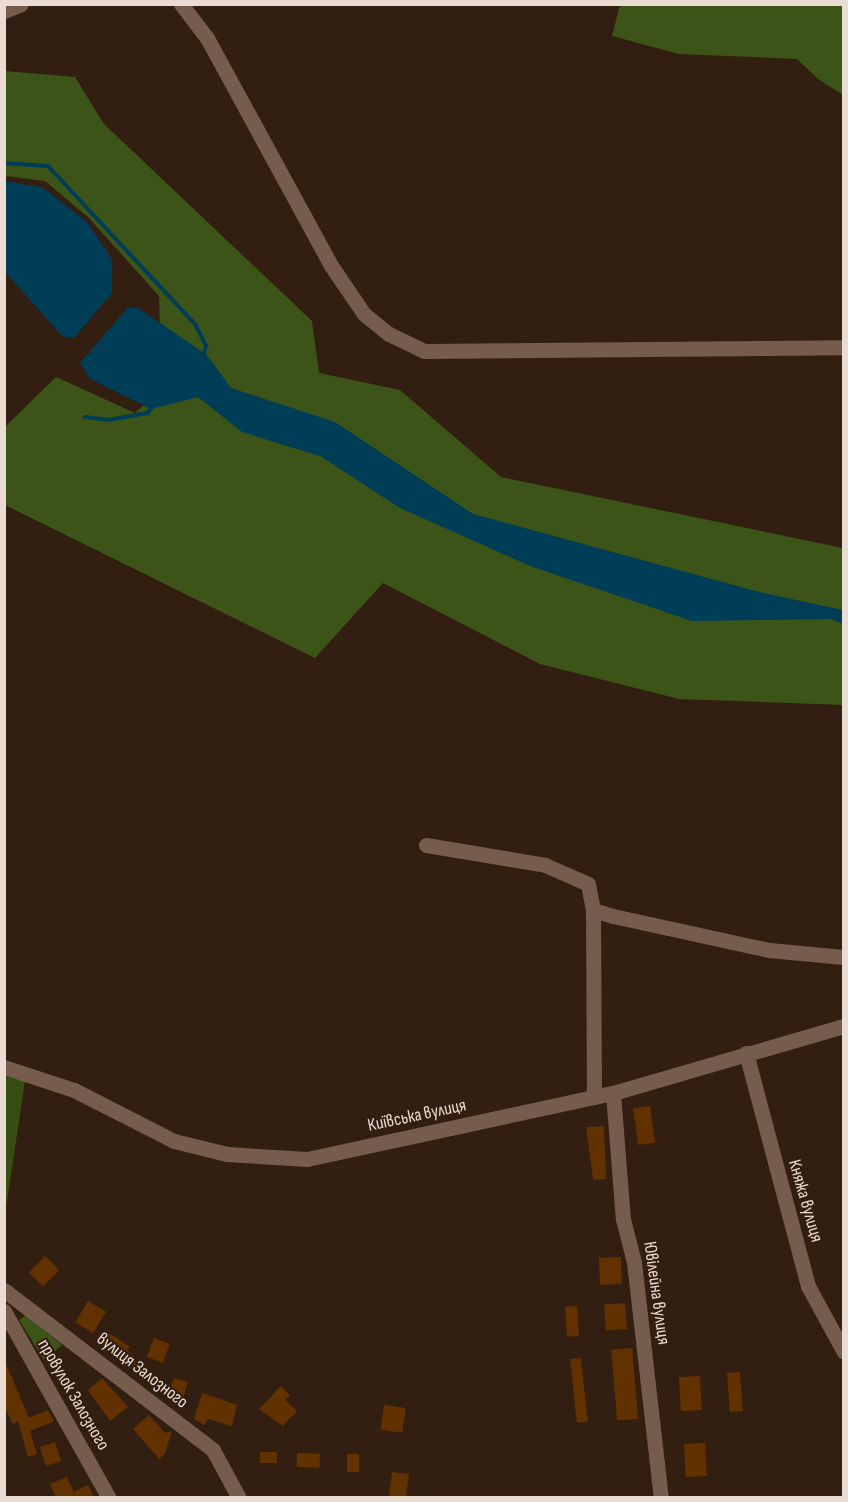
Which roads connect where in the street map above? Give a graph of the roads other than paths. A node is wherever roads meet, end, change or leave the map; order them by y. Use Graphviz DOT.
graph roads {
  1 [pos="21,4"];
  2 [pos="181,4"];
  3 [pos="4,11"];
  4 [pos="843,347"];
  5 [pos="426,845"];
  6 [pos="593,910"];
  7 [pos="843,957"];
  8 [pos="843,1026"];
  9 [pos="746,1053"];
  10 [pos="4,1067"];
  11 [pos="613,1093"];
  12 [pos="594,1097"];
  13 [pos="4,1290"];
  14 [pos="4,1311"];
  15 [pos="843,1352"];
  16 [pos="109,1497"];
  17 [pos="239,1497"];
  18 [pos="660,1497"];
  1 -- 3 [label="street"];
  2 -- 4 [label="street"];
  5 -- 6 [label="street"];
  6 -- 7 [label="street"];
  6 -- 12 [label="street"];
  8 -- 9 [label="street, Київська вулиця"];
  9 -- 11 [label="street, Київська вулиця"];
  9 -- 15 [label="street, Княжа вулиця"];
  10 -- 12 [label="street, Київська вулиця"];
  11 -- 12 [label="street, Київська вулиця"];
  11 -- 18 [label="street, Ювілейна вулиця"];
  13 -- 17 [label="street, вулиця Залозного"];
  14 -- 16 [label="street, провулок Залозного"];
}
